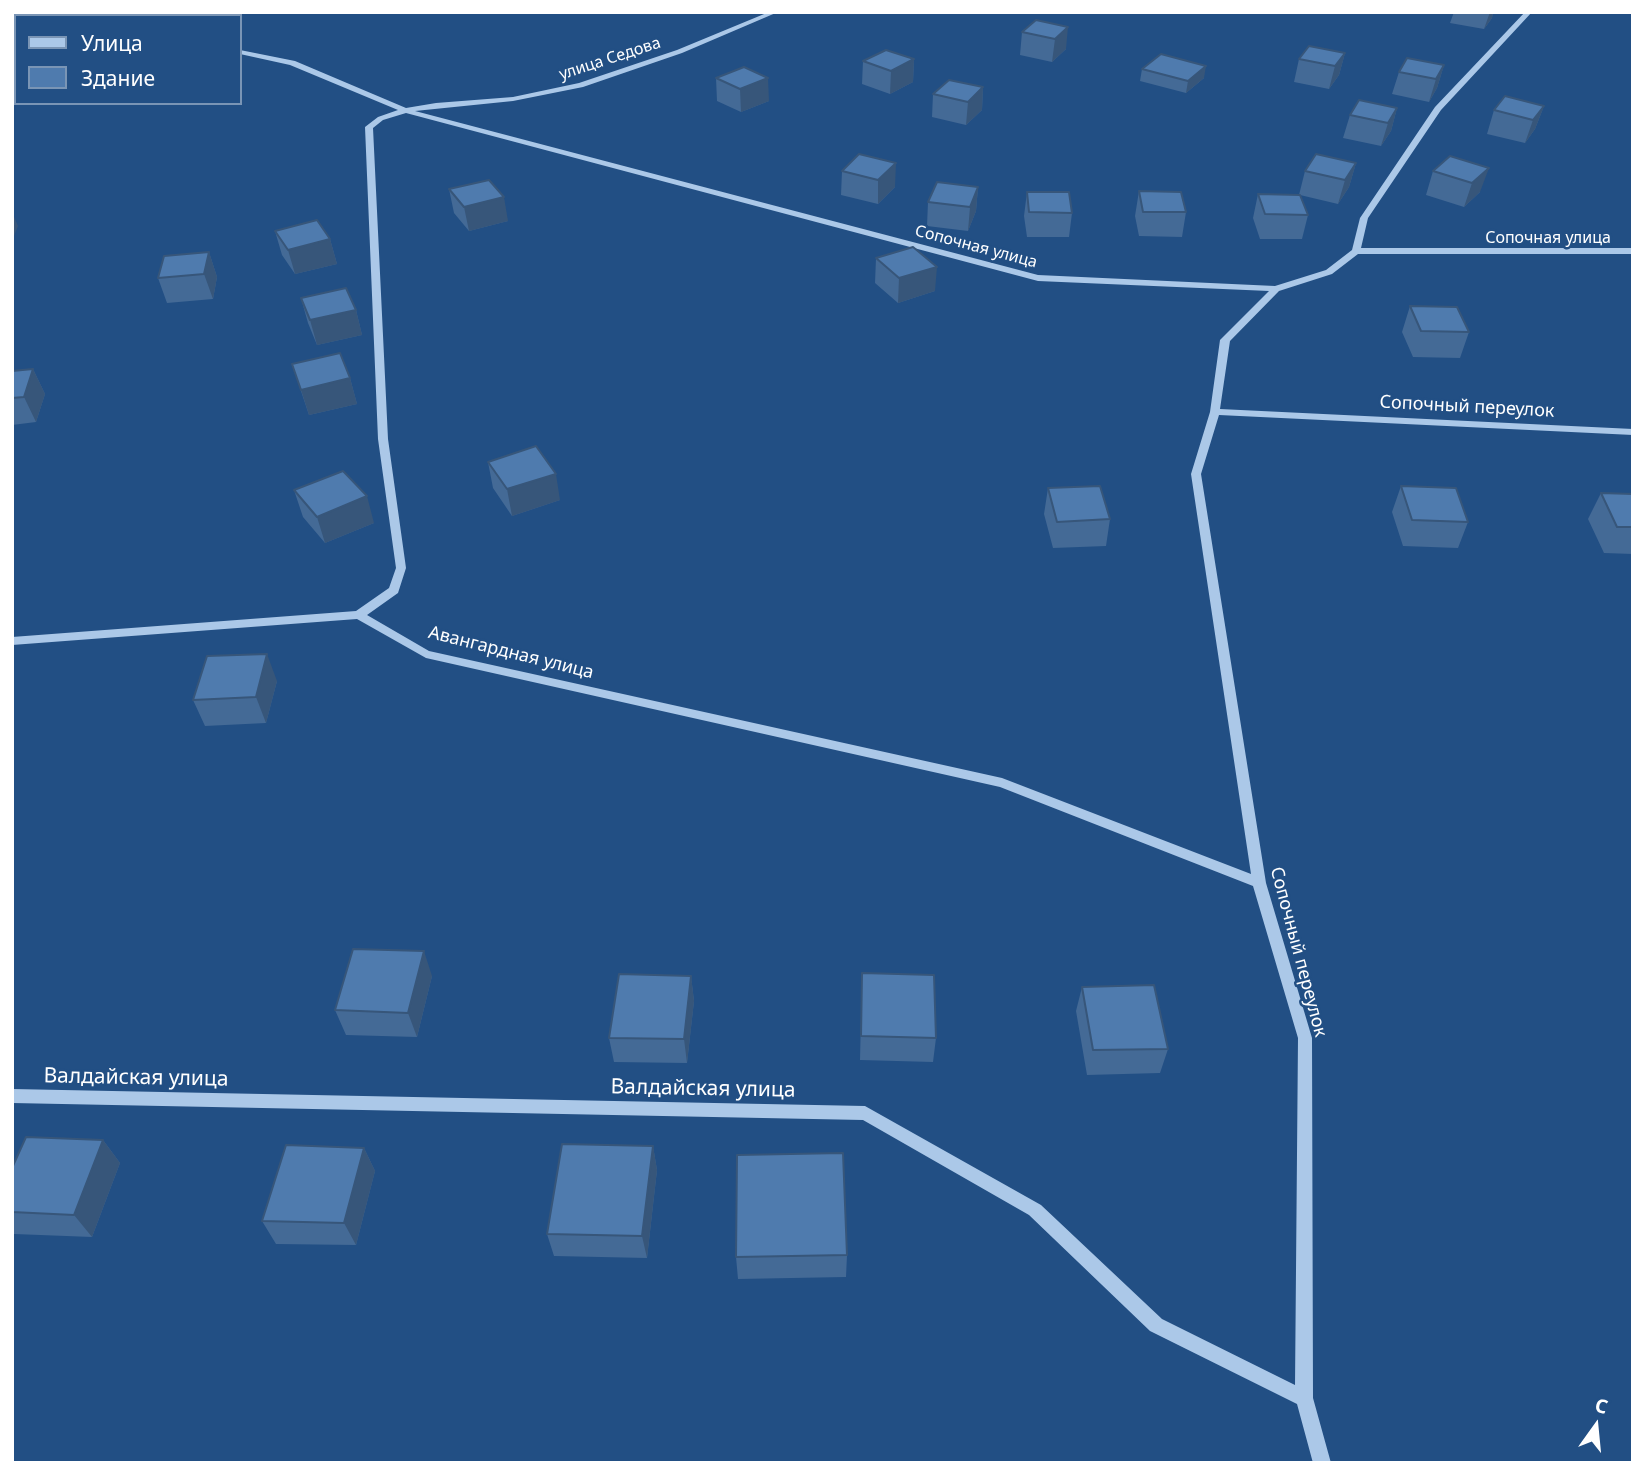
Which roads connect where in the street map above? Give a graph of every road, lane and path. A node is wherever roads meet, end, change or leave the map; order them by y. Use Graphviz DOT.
graph roads {
  1 [pos="775,12"];
  2 [pos="1529,12"];
  3 [pos="242,52"];
  4 [pos="404,110"];
  5 [pos="1356,251"];
  6 [pos="1633,251"];
  7 [pos="1276,289"];
  8 [pos="1215,412"];
  9 [pos="1633,432"];
  10 [pos="359,615"];
  11 [pos="12,641"];
  12 [pos="1002,783"];
  13 [pos="1259,883"];
  14 [pos="12,1096"];
  15 [pos="1304,1398"];
  16 [pos="1322,1463"];
  1 -- 4 [label="street, улица Седова"];
  2 -- 5 [label="street"];
  3 -- 4 [label="street, Сопочная улица"];
  4 -- 7 [label="street, Сопочная улица"];
  4 -- 10 [label="street"];
  5 -- 6 [label="street, Сопочная улица"];
  5 -- 7 [label="street, Сопочная улица"];
  7 -- 8 [label="street, Сопочный переулок"];
  8 -- 9 [label="street, Сопочный переулок"];
  8 -- 13 [label="street, Сопочный переулок"];
  10 -- 11 [label="street"];
  10 -- 12 [label="street, Авангардная улица"];
  12 -- 13 [label="street"];
  13 -- 15 [label="street, Сопочный переулок"];
  14 -- 15 [label="street, Валдайская улица"];
  15 -- 16 [label="street, Сопочный переулок"];
}
